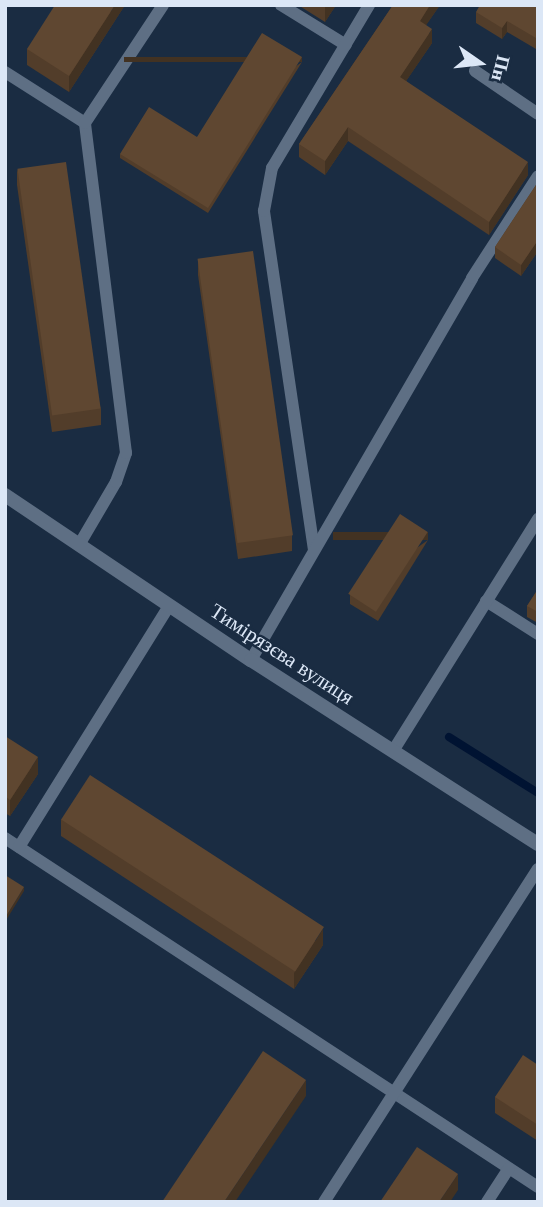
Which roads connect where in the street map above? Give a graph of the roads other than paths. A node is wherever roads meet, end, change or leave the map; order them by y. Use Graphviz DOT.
graph roads {
  1 [pos="163,5"];
  2 [pos="281,5"];
  3 [pos="369,5"];
  4 [pos="346,45"];
  5 [pos="475,71"];
  6 [pos="5,72"];
  7 [pos="538,114"];
  8 [pos="85,123"];
  9 [pos="538,176"];
  10 [pos="5,495"];
  11 [pos="538,519"];
  12 [pos="79,545"];
  13 [pos="314,550"];
  14 [pos="486,601"];
  15 [pos="169,606"];
  16 [pos="538,634"];
  17 [pos="250,660"];
  18 [pos="393,751"];
  19 [pos="5,838"];
  20 [pos="538,844"];
  21 [pos="19,847"];
  22 [pos="538,869"];
  23 [pos="394,1093"];
  24 [pos="509,1168"];
  25 [pos="538,1187"];
  26 [pos="324,1202"];
  27 [pos="487,1202"];
  1 -- 8 [label="lane"];
  2 -- 4 [label="lane"];
  3 -- 4 [label="lane"];
  4 -- 13 [label="lane"];
  5 -- 7 [label="lane"];
  6 -- 8 [label="lane"];
  8 -- 12 [label="lane"];
  9 -- 13 [label="lane"];
  10 -- 12 [label="street, Тимірязєва вулиця"];
  11 -- 14 [label="lane"];
  12 -- 15 [label="street, Тимірязєва вулиця"];
  13 -- 17 [label="lane"];
  14 -- 16 [label="lane"];
  14 -- 18 [label="lane"];
  15 -- 17 [label="street, Тимірязєва вулиця"];
  15 -- 21 [label="lane"];
  17 -- 18 [label="street, Тимірязєва вулиця"];
  18 -- 20 [label="street, Тимірязєва вулиця"];
  19 -- 21 [label="lane"];
  21 -- 23 [label="lane"];
  22 -- 23 [label="lane"];
  23 -- 24 [label="lane"];
  23 -- 26 [label="lane"];
  24 -- 25 [label="lane"];
  24 -- 27 [label="lane"];
}
